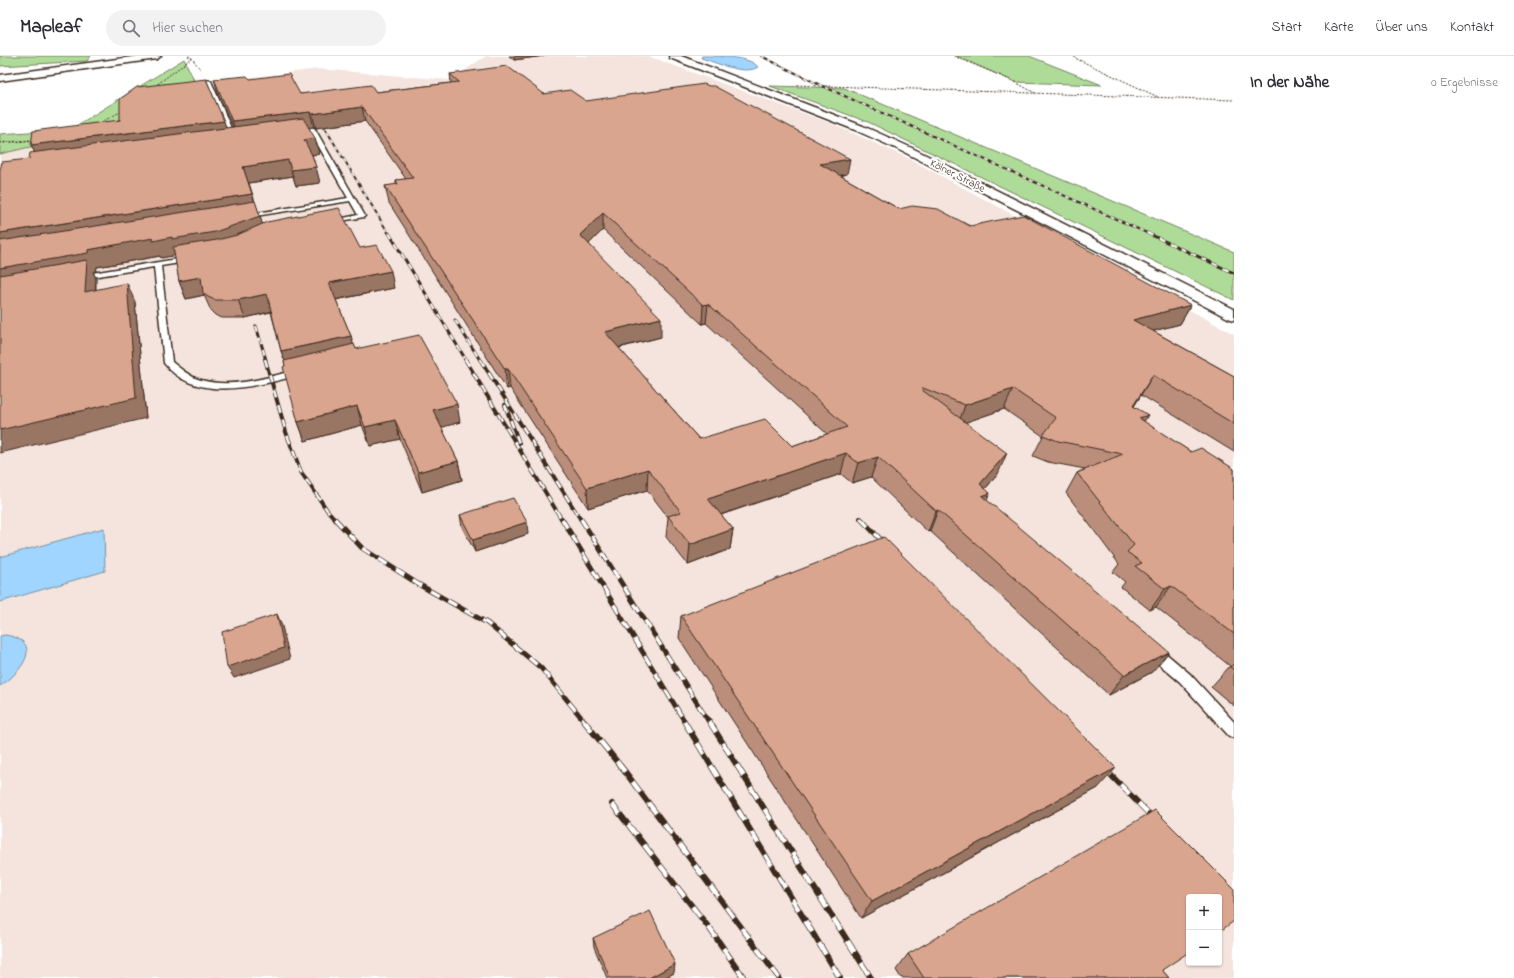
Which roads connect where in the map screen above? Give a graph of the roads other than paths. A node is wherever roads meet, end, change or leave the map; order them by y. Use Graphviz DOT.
graph roads {
  1 [pos="157,56"];
  2 [pos="673,56"];
  3 [pos="0,78"];
  4 [pos="209,81"];
  5 [pos="289,132"];
  6 [pos="242,138"];
  7 [pos="234,139"];
  8 [pos="226,140"];
  9 [pos="353,199"];
  10 [pos="235,218"];
  11 [pos="324,224"];
  12 [pos="194,258"];
  13 [pos="157,264"];
  14 [pos="71,279"];
  15 [pos="1234,315"];
  16 [pos="312,369"];
  17 [pos="1139,638"];
  18 [pos="1234,732"];
  1 -- 3 [label="main road"];
  2 -- 15 [label="main road, Kölner Straße"];
  4 -- 7 [label="lane"];
  5 -- 9 [label="lane"];
  6 -- 7 [label="lane"];
  7 -- 8 [label="lane"];
  9 -- 10 [label="lane"];
  9 -- 11 [label="lane"];
  12 -- 13 [label="lane"];
  13 -- 14 [label="lane"];
  13 -- 16 [label="lane"];
  17 -- 18 [label="lane"];
}
